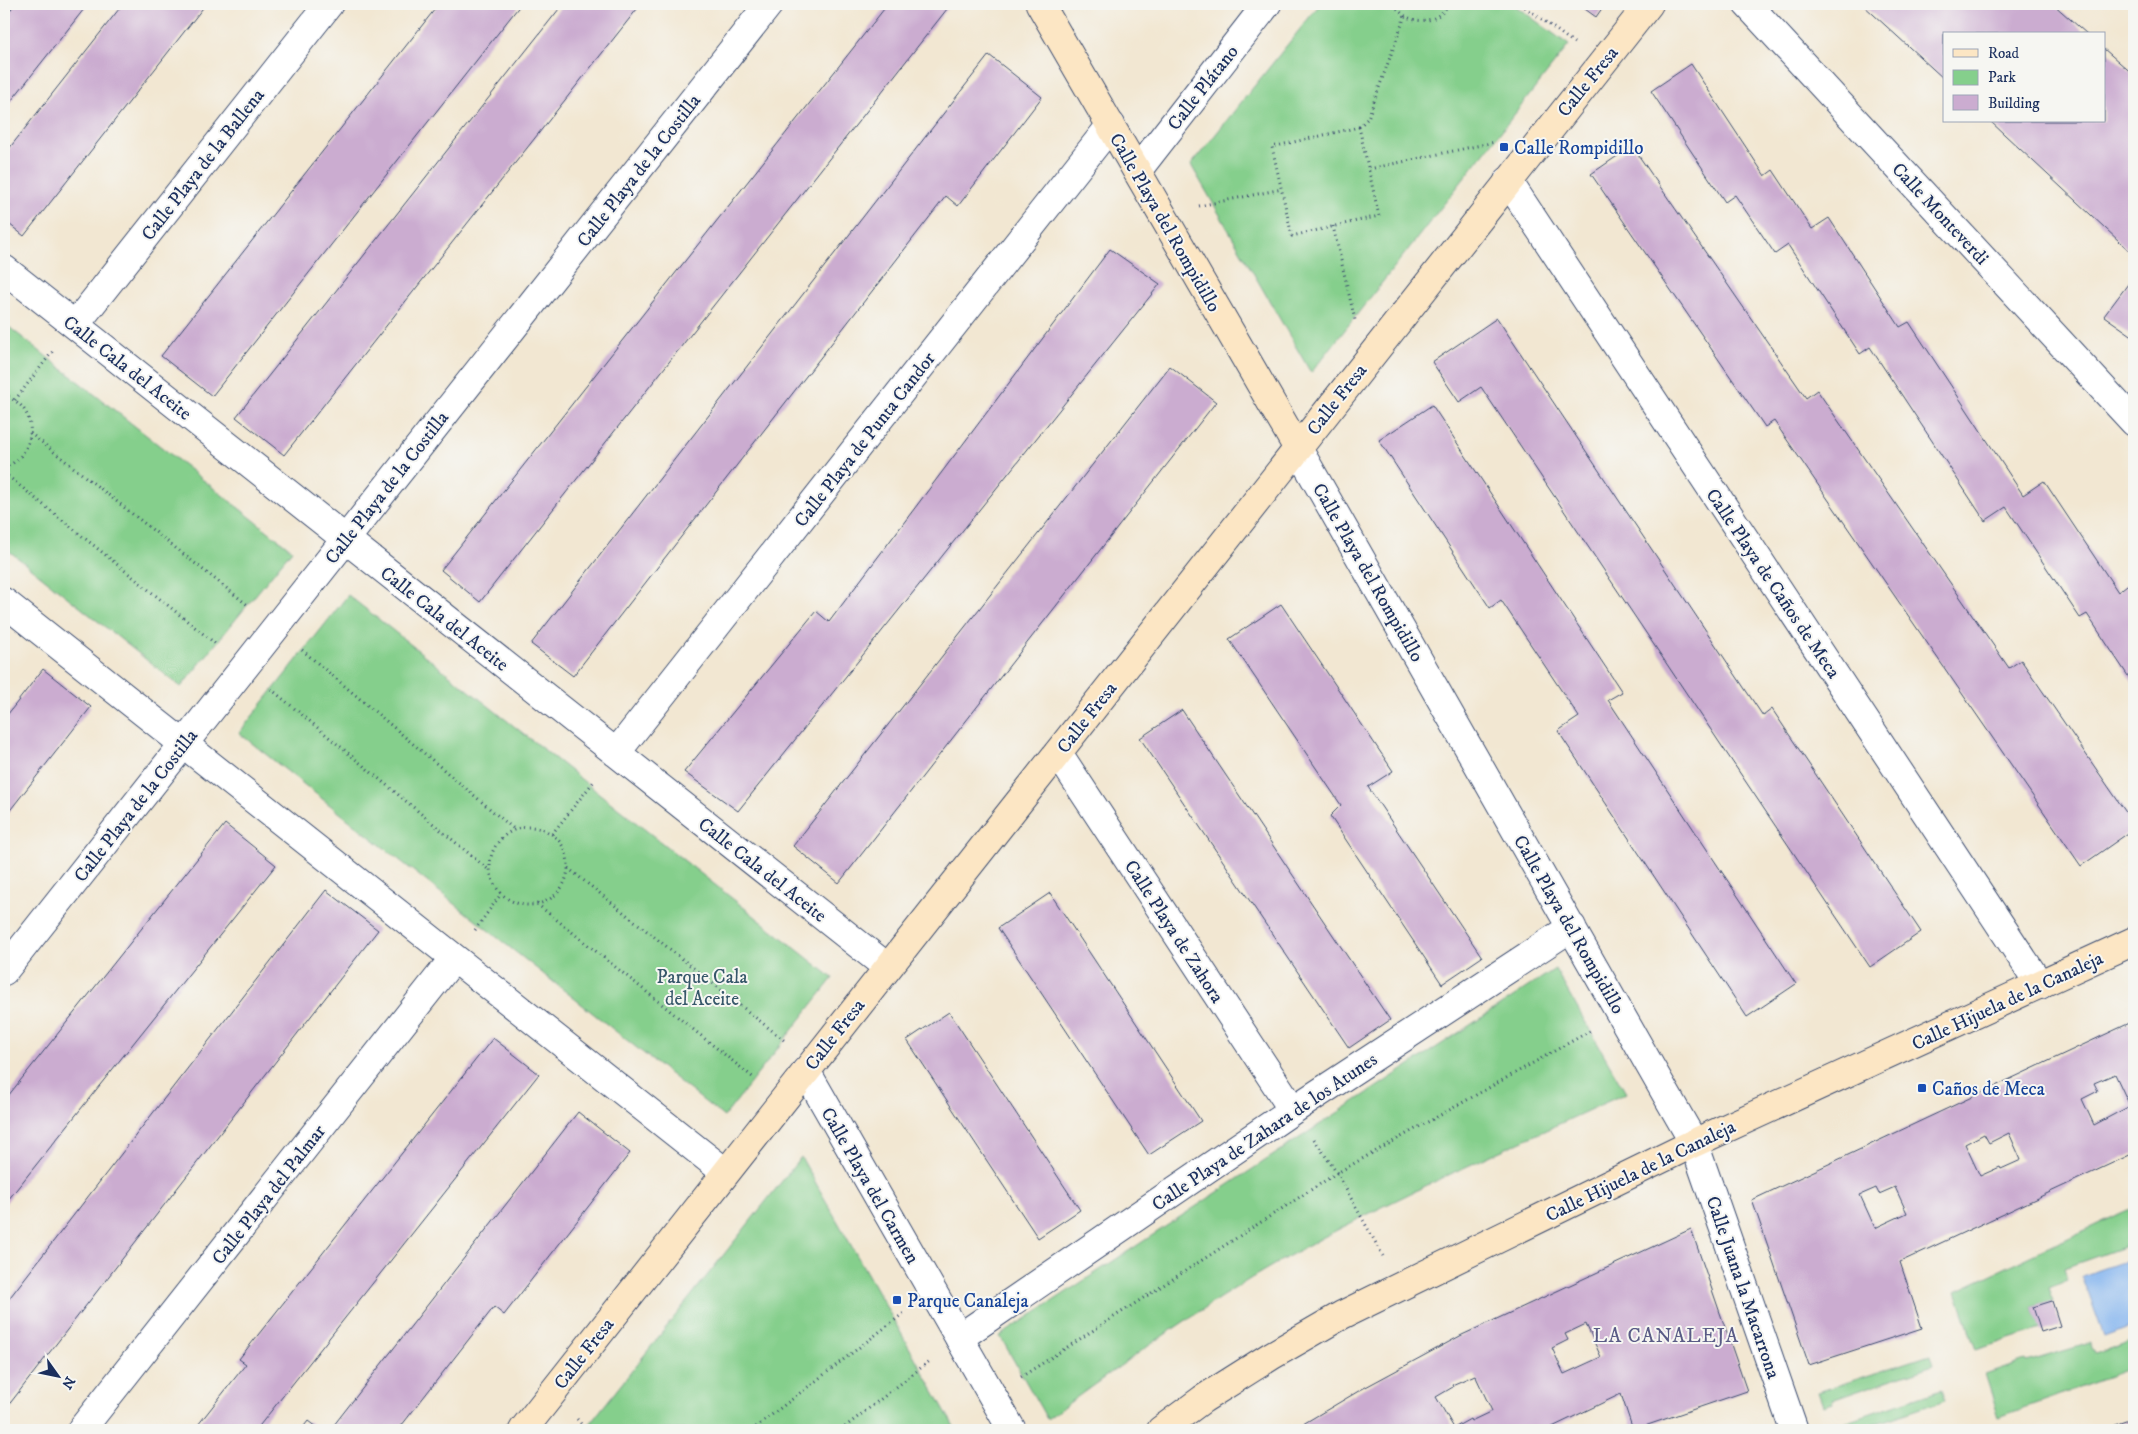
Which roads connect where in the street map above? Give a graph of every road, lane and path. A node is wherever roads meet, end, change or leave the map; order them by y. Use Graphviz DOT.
graph roads {
  1 [pos="329,4"];
  2 [pos="769,4"];
  3 [pos="1040,4"];
  4 [pos="1266,4"];
  5 [pos="1395,4"];
  6 [pos="1448,4"];
  7 [pos="1521,4"];
  8 [pos="1649,4"];
  9 [pos="1747,4"];
  10 [pos="1405,16"];
  11 [pos="1601,63"];
  12 [pos="1111,126"];
  13 [pos="1359,127"];
  14 [pos="1547,130"];
  15 [pos="1368,169"];
  16 [pos="1137,171"];
  17 [pos="1508,181"];
  18 [pos="1282,189"];
  19 [pos="1161,214"];
  20 [pos="1333,226"];
  21 [pos="4,269"];
  22 [pos="74,325"];
  23 [pos="1365,362"];
  24 [pos="4,394"];
  25 [pos="15,400"];
  26 [pos="2134,422"];
  27 [pos="30,433"];
  28 [pos="1297,447"];
  29 [pos="4,468"];
  30 [pos="4,473"];
  31 [pos="345,538"];
  32 [pos="4,602"];
  33 [pos="275,627"];
  34 [pos="244,667"];
  35 [pos="183,744"];
  36 [pos="616,753"];
  37 [pos="1058,753"];
  38 [pos="515,830"];
  39 [pos="552,834"];
  40 [pos="568,868"];
  41 [pos="490,870"];
  42 [pos="502,894"];
  43 [pos="537,904"];
  44 [pos="1572,927"];
  45 [pos="2134,941"];
  46 [pos="454,958"];
  47 [pos="887,967"];
  48 [pos="4,971"];
  49 [pos="2040,985"];
  50 [pos="1621,1014"];
  51 [pos="809,1067"];
  52 [pos="782,1101"];
  53 [pos="1293,1110"];
  54 [pos="1694,1143"];
  55 [pos="725,1172"];
  56 [pos="1337,1173"];
  57 [pos="1401,1287"];
  58 [pos="932,1291"];
  59 [pos="959,1338"];
  60 [pos="992,1395"];
  61 [pos="81,1430"];
  62 [pos="523,1430"];
  63 [pos="752,1430"];
  64 [pos="841,1430"];
  65 [pos="1012,1430"];
  66 [pos="1161,1430"];
  67 [pos="1794,1430"];
  1 -- 22 [label="street, Calle Playa de la Ballena"];
  2 -- 31 [label="street, Calle Playa de la Costilla"];
  3 -- 12 [label="street, Calle Playa del Rompidillo"];
  4 -- 16 [label="street, Calle Plátano"];
  5 -- 10 [label="path"];
  6 -- 10 [label="path"];
  7 -- 11 [label="path"];
  8 -- 11 [label="street, Calle Fresa"];
  9 -- 26 [label="street, Calle Monteverdi"];
  10 -- 13 [label="path"];
  11 -- 14 [label="street, Calle Fresa"];
  12 -- 16 [label="street, Calle Playa del Rompidillo"];
  12 -- 36 [label="street, Calle Playa de Punta Candor"];
  13 -- 15 [label="path"];
  13 -- 18 [label="path"];
  14 -- 15 [label="path"];
  14 -- 17 [label="street, Calle Fresa"];
  15 -- 20 [label="path"];
  16 -- 19 [label="street, Calle Playa del Rompidillo"];
  17 -- 23 [label="street, Calle Fresa"];
  17 -- 49 [label="street, Calle Playa de Caños de Meca"];
  18 -- 19 [label="path"];
  18 -- 20 [label="path"];
  19 -- 28 [label="street, Calle Playa del Rompidillo"];
  20 -- 23 [label="path"];
  21 -- 22 [label="street, Calle Cala del Aceite"];
  22 -- 25 [label="path"];
  22 -- 31 [label="street, Calle Cala del Aceite"];
  23 -- 28 [label="street, Calle Fresa"];
  24 -- 25 [label="path"];
  25 -- 27 [label="path"];
  27 -- 29 [label="path"];
  27 -- 33 [label="path"];
  28 -- 37 [label="street, Calle Fresa"];
  28 -- 44 [label="street, Calle Playa del Rompidillo"];
  30 -- 34 [label="path"];
  31 -- 33 [label="street, Calle Playa de la Costilla"];
  31 -- 36 [label="street, Calle Cala del Aceite"];
  32 -- 35 [label="street"];
  33 -- 34 [label="street, Calle Playa de la Costilla"];
  33 -- 38 [label="path"];
  34 -- 35 [label="street, Calle Playa de la Costilla"];
  34 -- 41 [label="path"];
  35 -- 46 [label="street"];
  35 -- 48 [label="street, Calle Playa de la Costilla"];
  36 -- 39 [label="path"];
  36 -- 47 [label="street, Calle Cala del Aceite"];
  37 -- 47 [label="street, Calle Fresa"];
  37 -- 53 [label="street, Calle Playa de Zahora"];
  38 -- 39 [label="path"];
  38 -- 41 [label="path"];
  39 -- 40 [label="path"];
  40 -- 43 [label="path"];
  40 -- 51 [label="path"];
  41 -- 42 [label="path"];
  42 -- 43 [label="path"];
  42 -- 46 [label="path"];
  43 -- 52 [label="path"];
  44 -- 50 [label="street, Calle Playa del Rompidillo"];
  44 -- 53 [label="street, Calle Playa de Zahara de los Atunes"];
  45 -- 49 [label="street, Calle Hijuela de la Canaleja"];
  46 -- 55 [label="street"];
  46 -- 61 [label="street, Calle Playa del Palmar"];
  47 -- 51 [label="street, Calle Fresa"];
  49 -- 54 [label="street, Calle Hijuela de la Canaleja"];
  50 -- 54 [label="street, Calle Playa del Rompidillo"];
  50 -- 56 [label="path"];
  51 -- 52 [label="street, Calle Fresa"];
  51 -- 58 [label="street, Calle Playa del Carmen"];
  52 -- 55 [label="street, Calle Fresa"];
  53 -- 56 [label="path"];
  53 -- 59 [label="street, Calle Playa de Zahara de los Atunes"];
  54 -- 57 [label="street, Calle Hijuela de la Canaleja"];
  54 -- 67 [label="street, Calle Juana la Macarrona"];
  55 -- 62 [label="street, Calle Fresa"];
  56 -- 57 [label="path"];
  56 -- 60 [label="path"];
  57 -- 66 [label="street, Calle Hijuela de la Canaleja"];
  58 -- 59 [label="street, Calle Playa del Carmen"];
  58 -- 63 [label="path"];
  59 -- 60 [label="street, Calle Playa del Carmen"];
  59 -- 64 [label="path"];
  60 -- 65 [label="street, Calle Playa del Carmen"];
}
